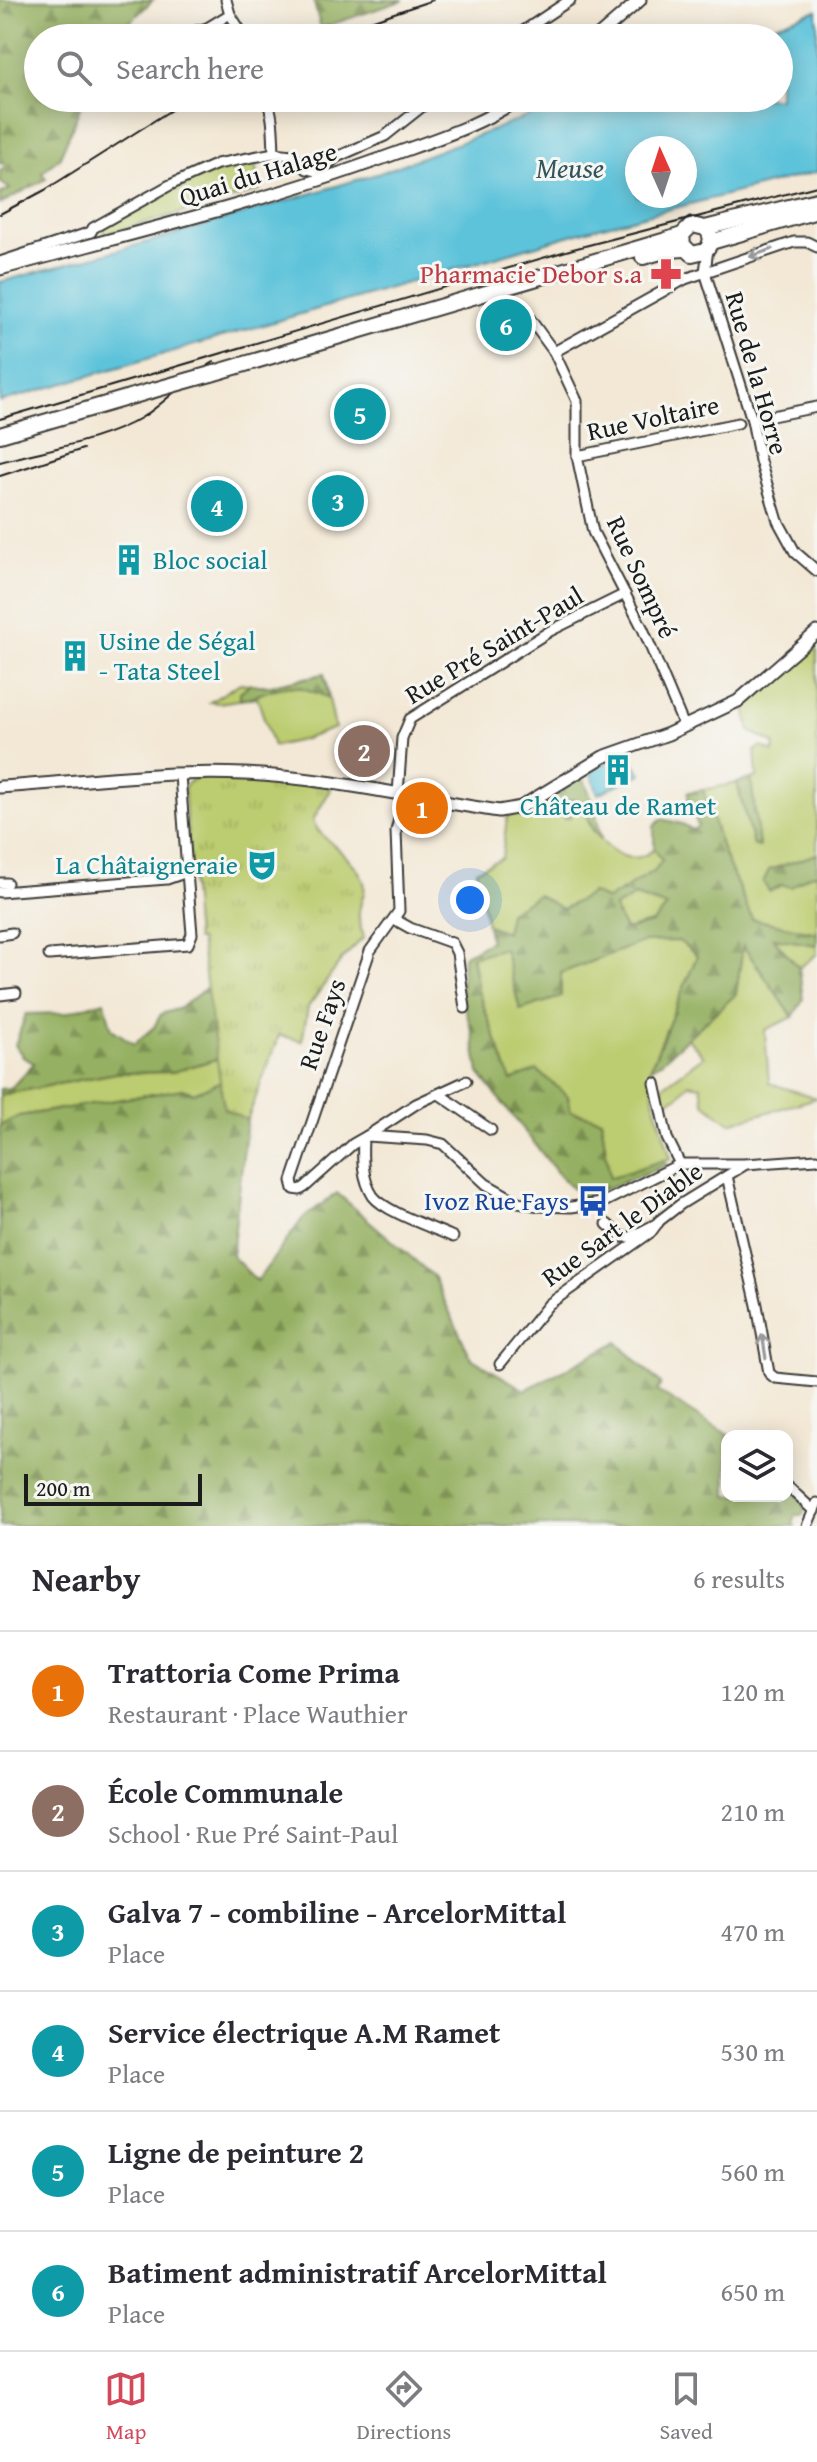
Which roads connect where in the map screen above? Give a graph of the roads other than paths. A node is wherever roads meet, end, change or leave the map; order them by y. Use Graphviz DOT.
graph roads {
  1 [pos="226,0"];
  2 [pos="570,0"];
  3 [pos="640,0"];
  4 [pos="230,14"];
  5 [pos="214,24"];
  6 [pos="236,24"];
  7 [pos="534,24"];
  8 [pos="612,24"];
  9 [pos="272,112"];
  10 [pos="415,112"];
  11 [pos="498,112"];
  12 [pos="274,153"];
  13 [pos="817,200"];
  14 [pos="817,211"];
  15 [pos="705,228"];
  16 [pos="92,238"];
  17 [pos="710,245"];
  18 [pos="687,246"];
  19 [pos="817,247"];
  20 [pos="0,262"];
  21 [pos="0,269"];
  22 [pos="704,269"];
  23 [pos="522,308"];
  24 [pos="554,352"];
  25 [pos="150,395"];
  26 [pos="817,407"];
  27 [pos="752,420"];
  28 [pos="738,423"];
  29 [pos="0,435"];
  30 [pos="0,443"];
  31 [pos="577,456"];
  32 [pos="817,571"];
  33 [pos="625,595"];
  34 [pos="817,632"];
  35 [pos="684,726"];
  36 [pos="180,775"];
  37 [pos="0,787"];
  38 [pos="398,794"];
  39 [pos="414,797"];
  40 [pos="187,872"];
  41 [pos="0,892"];
  42 [pos="394,919"];
  43 [pos="12,933"];
  44 [pos="0,935"];
  45 [pos="49,955"];
  46 [pos="16,993"];
  47 [pos="0,995"];
  48 [pos="465,1008"];
  49 [pos="466,1081"];
  50 [pos="655,1083"];
  51 [pos="439,1094"];
  52 [pos="491,1130"];
  53 [pos="365,1138"];
  54 [pos="817,1159"];
  55 [pos="680,1164"];
  56 [pos="746,1164"];
  57 [pos="727,1176"];
  58 [pos="658,1223"];
  59 [pos="607,1224"];
  60 [pos="453,1237"];
  61 [pos="500,1364"];
  62 [pos="817,1382"];
  63 [pos="793,1490"];
  64 [pos="816,1507"];
  65 [pos="809,1525"];
  1 -- 4 [label="street"];
  2 -- 7 [label="street"];
  3 -- 8 [label="main road"];
  4 -- 5 [label="street"];
  4 -- 6 [label="street"];
  9 -- 12 [label="street"];
  10 -- 12 [label="street"];
  11 -- 16 [label="main road, Quai du Halage"];
  12 -- 16 [label="street"];
  13 -- 15 [label="highway"];
  14 -- 17 [label="highway"];
  15 -- 17 [label="highway"];
  15 -- 18 [label="highway"];
  16 -- 20 [label="street"];
  16 -- 21 [label="main road, Quai du Halage"];
  17 -- 18 [label="highway"];
  17 -- 22 [label="street"];
  18 -- 22 [label="street"];
  18 -- 25 [label="highway, bridge"];
  18 -- 25 [label="highway"];
  19 -- 22 [label="street, one-way"];
  22 -- 24 [label="street"];
  22 -- 27 [label="street, Rue de la Horre"];
  23 -- 24 [label="street, Rue Sompré"];
  24 -- 31 [label="street, Rue Sompré"];
  25 -- 29 [label="highway"];
  25 -- 30 [label="highway"];
  26 -- 27 [label="street"];
  27 -- 32 [label="street, Rue de la Horre"];
  28 -- 31 [label="street, Rue Voltaire"];
  31 -- 33 [label="street, Rue Sompré"];
  33 -- 35 [label="street, Rue Sompré"];
  33 -- 38 [label="street, Rue Pré Saint-Paul"];
  34 -- 35 [label="main road"];
  35 -- 39 [label="main road"];
  36 -- 37 [label="main road"];
  36 -- 38 [label="main road"];
  36 -- 40 [label="street"];
  38 -- 39 [label="main road"];
  39 -- 42 [label="street, Rue Fays"];
  40 -- 41 [label="street"];
  40 -- 45 [label="street"];
  42 -- 48 [label="street"];
  42 -- 53 [label="street, Rue Fays"];
  43 -- 44 [label="street"];
  46 -- 47 [label="street"];
  49 -- 51 [label="street"];
  50 -- 55 [label="street"];
  51 -- 52 [label="street"];
  51 -- 53 [label="street"];
  53 -- 55 [label="street"];
  53 -- 60 [label="street"];
  54 -- 56 [label="street"];
  55 -- 56 [label="street"];
  56 -- 57 [label="street, Rue Sart le Diable"];
  57 -- 58 [label="street, Rue Sart le Diable"];
  62 -- 57 [label="street, one-way"];
  58 -- 59 [label="street"];
  58 -- 61 [label="street, Rue Sart le Diable"];
  63 -- 64 [label="street"];
  64 -- 65 [label="street"];
}
